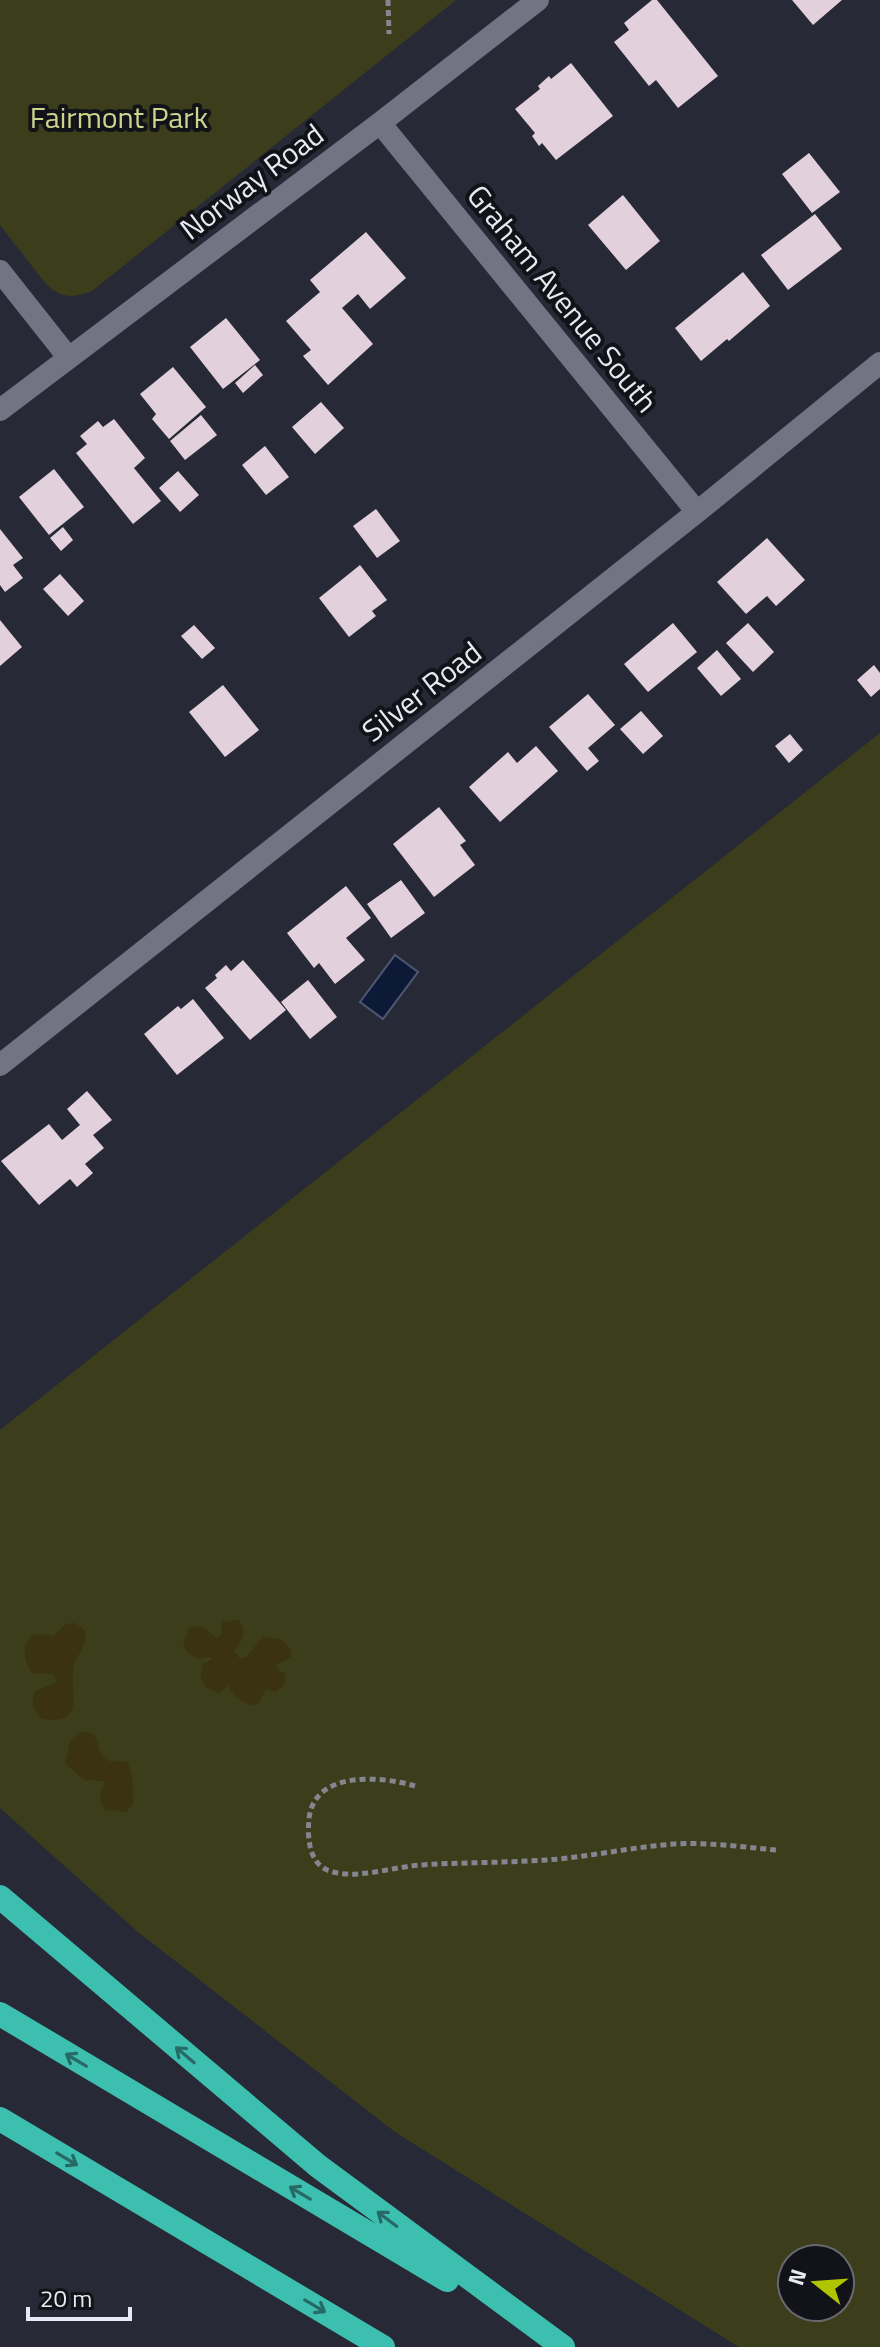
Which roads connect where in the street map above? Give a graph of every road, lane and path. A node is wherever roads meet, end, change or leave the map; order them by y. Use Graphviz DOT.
graph roads {
  1 [pos="388,0"];
  2 [pos="538,0"];
  3 [pos="389,34"];
  4 [pos="380,123"];
  5 [pos="0,271"];
  6 [pos="68,357"];
  7 [pos="880,363"];
  8 [pos="0,410"];
  9 [pos="697,512"];
  10 [pos="0,1065"];
  11 [pos="415,1786"];
  12 [pos="776,1850"];
  13 [pos="0,1897"];
  14 [pos="0,2014"];
  15 [pos="0,2119"];
  16 [pos="383,2347"];
  17 [pos="561,2347"];
  1 -- 3 [label="path"];
  2 -- 4 [label="street, Norway Road"];
  4 -- 6 [label="street, Norway Road"];
  4 -- 9 [label="street, Graham Avenue South"];
  5 -- 6 [label="street"];
  6 -- 8 [label="street, Norway Road"];
  7 -- 9 [label="street, Silver Road"];
  9 -- 10 [label="street, Silver Road"];
  11 -- 12 [label="path"];
  17 -- 13 [label="highway, one-way"];
  17 -- 14 [label="highway, one-way"];
  15 -- 16 [label="highway, one-way"];
}
